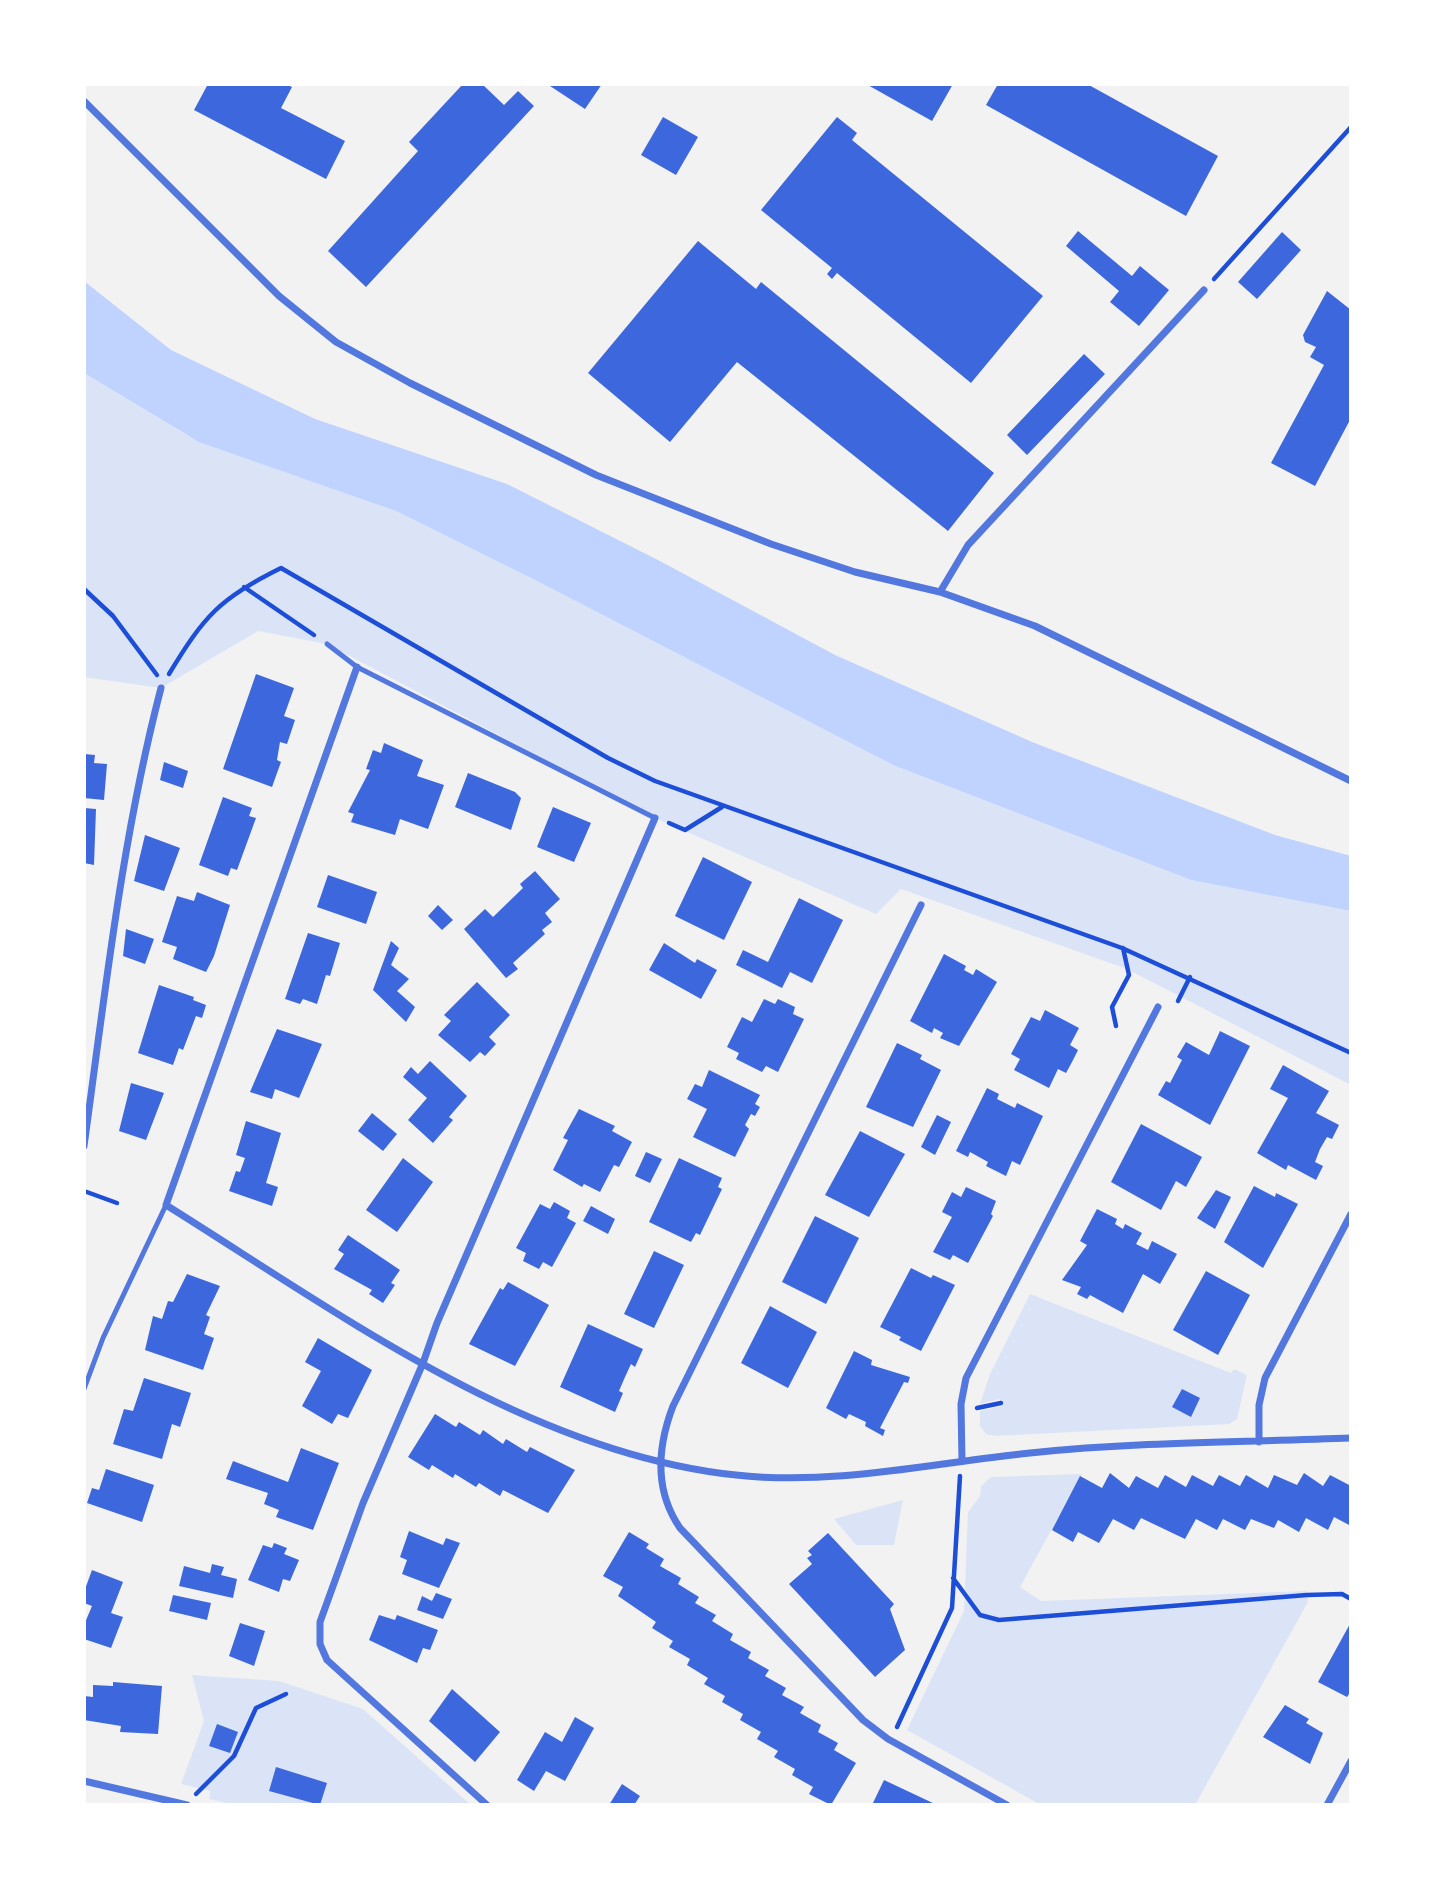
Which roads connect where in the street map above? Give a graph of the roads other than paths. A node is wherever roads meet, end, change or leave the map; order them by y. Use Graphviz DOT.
graph roads {
  1 [pos="84,101"];
  2 [pos="1203,290"];
  3 [pos="940,592"];
  4 [pos="327,643"];
  5 [pos="357,667"];
  6 [pos="160,688"];
  7 [pos="1351,781"];
  8 [pos="655,818"];
  9 [pos="921,905"];
  10 [pos="1158,1007"];
  11 [pos="84,1146"];
  12 [pos="166,1205"];
  13 [pos="1351,1214"];
  14 [pos="423,1363"];
  15 [pos="84,1389"];
  16 [pos="1351,1438"];
  17 [pos="1259,1441"];
  18 [pos="660,1460"];
  19 [pos="962,1461"];
  20 [pos="1351,1761"];
  21 [pos="84,1781"];
  22 [pos="186,1805"];
  23 [pos="488,1805"];
  24 [pos="1007,1805"];
  25 [pos="1327,1805"];
  1 -- 3 [label="street"];
  2 -- 3 [label="street"];
  3 -- 7 [label="street"];
  4 -- 5 [label="lane"];
  5 -- 8 [label="lane"];
  5 -- 12 [label="street"];
  6 -- 11 [label="street"];
  8 -- 14 [label="street"];
  9 -- 18 [label="street"];
  10 -- 19 [label="street"];
  12 -- 14 [label="street"];
  12 -- 15 [label="lane"];
  13 -- 17 [label="street"];
  14 -- 18 [label="street"];
  14 -- 23 [label="street"];
  16 -- 17 [label="street"];
  17 -- 19 [label="street"];
  18 -- 19 [label="street"];
  18 -- 24 [label="street"];
  20 -- 25 [label="street"];
  21 -- 22 [label="street"];
}
